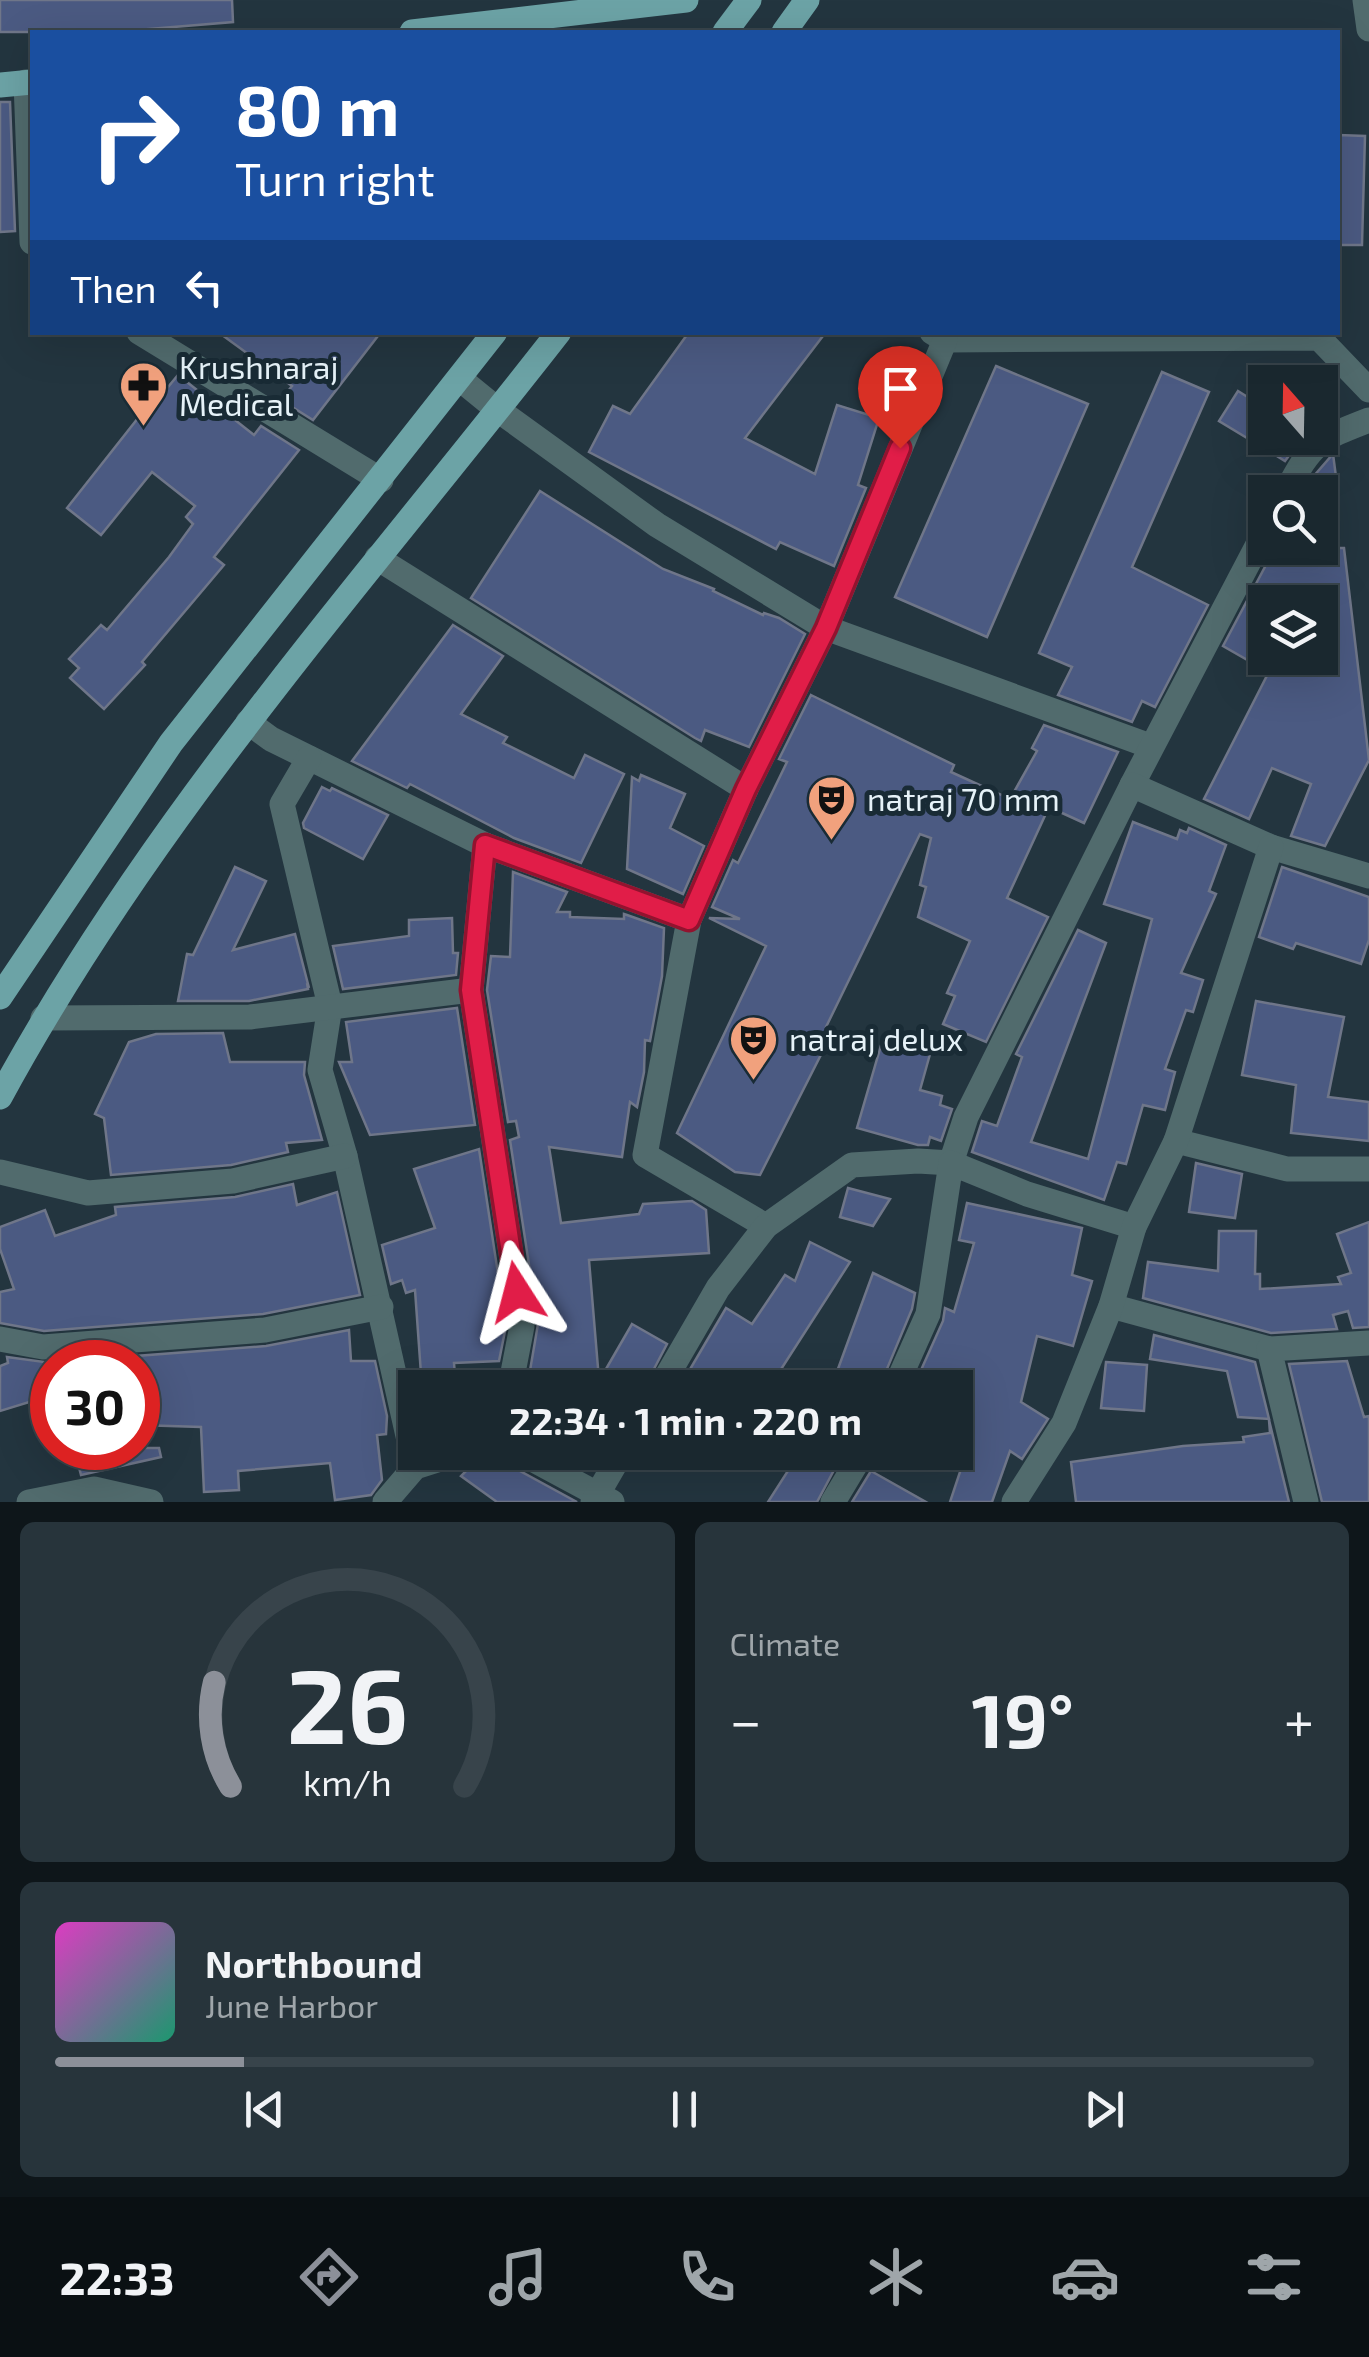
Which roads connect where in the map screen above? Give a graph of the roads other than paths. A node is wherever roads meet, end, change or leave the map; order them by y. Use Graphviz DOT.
graph roads {
  1 [pos="686,0"];
  2 [pos="749,0"];
  3 [pos="807,0"];
  4 [pos="1365,0"];
  5 [pos="570,23"];
  6 [pos="1369,29"];
  7 [pos="447,30"];
  8 [pos="726,30"];
  9 [pos="785,30"];
  10 [pos="20,83"];
  11 [pos="30,216"];
  12 [pos="144,335"];
  13 [pos="493,335"];
  14 [pos="557,335"];
  15 [pos="938,336"];
  16 [pos="460,378"];
  17 [pos="1369,390"];
  18 [pos="498,410"];
  19 [pos="1369,420"];
  20 [pos="1296,475"];
  21 [pos="382,480"];
  22 [pos="377,558"];
  23 [pos="1248,563"];
  24 [pos="826,628"];
  25 [pos="248,722"];
  26 [pos="1150,746"];
  27 [pos="309,758"];
  28 [pos="1132,785"];
  29 [pos="746,789"];
  30 [pos="485,845"];
  31 [pos="1271,847"];
  32 [pos="1369,876"];
  33 [pos="689,920"];
  34 [pos="471,990"];
  35 [pos="0,996"];
  36 [pos="330,1006"];
  37 [pos="43,1018"];
  38 [pos="0,1096"];
  39 [pos="1176,1141"];
  40 [pos="345,1156"];
  41 [pos="951,1164"];
  42 [pos="1369,1169"];
  43 [pos="0,1172"];
  44 [pos="766,1226"];
  45 [pos="1134,1228"];
  46 [pos="1111,1306"];
  47 [pos="380,1307"];
  48 [pos="0,1339"];
  49 [pos="1369,1343"];
  50 [pos="1269,1349"];
  51 [pos="513,1370"];
  52 [pos="670,1370"];
  53 [pos="903,1370"];
  54 [pos="398,1389"];
  55 [pos="412,1470"];
  56 [pos="550,1470"];
  57 [pos="614,1470"];
  58 [pos="852,1470"];
  59 [pos="601,1500"];
  60 [pos="29,1502"];
  61 [pos="151,1502"];
  62 [pos="385,1502"];
  63 [pos="833,1502"];
  64 [pos="1014,1502"];
  65 [pos="1306,1502"];
  1 -- 5 [label="main road"];
  2 -- 8 [label="main road"];
  3 -- 9 [label="main road"];
  4 -- 6 [label="street"];
  5 -- 7 [label="main road"];
  10 -- 11 [label="street"];
  12 -- 21 [label="street"];
  13 -- 16 [label="main road"];
  14 -- 18 [label="main road"];
  15 -- 17 [label="street"];
  15 -- 24 [label="street"];
  16 -- 18 [label="street"];
  16 -- 21 [label="main road"];
  18 -- 22 [label="main road"];
  18 -- 24 [label="street"];
  19 -- 20 [label="street"];
  21 -- 35 [label="main road"];
  22 -- 25 [label="main road"];
  22 -- 29 [label="street"];
  23 -- 26 [label="street"];
  24 -- 26 [label="street"];
  24 -- 29 [label="street"];
  25 -- 27 [label="street"];
  25 -- 37 [label="main road"];
  26 -- 28 [label="street"];
  27 -- 30 [label="street"];
  27 -- 36 [label="street"];
  28 -- 31 [label="street"];
  28 -- 41 [label="street"];
  29 -- 33 [label="street"];
  30 -- 33 [label="street"];
  30 -- 34 [label="street"];
  31 -- 32 [label="street"];
  31 -- 39 [label="street"];
  33 -- 44 [label="street"];
  34 -- 36 [label="street"];
  34 -- 51 [label="street"];
  36 -- 37 [label="street"];
  36 -- 40 [label="street"];
  37 -- 38 [label="main road"];
  39 -- 42 [label="street"];
  39 -- 45 [label="street"];
  40 -- 43 [label="street"];
  40 -- 47 [label="street"];
  41 -- 44 [label="street"];
  41 -- 45 [label="street"];
  41 -- 53 [label="street"];
  44 -- 52 [label="street"];
  45 -- 46 [label="street"];
  46 -- 50 [label="street"];
  46 -- 64 [label="street"];
  47 -- 48 [label="street"];
  47 -- 54 [label="street"];
  49 -- 50 [label="street"];
  50 -- 65 [label="street"];
  55 -- 62 [label="street"];
  56 -- 59 [label="street"];
  57 -- 59 [label="street"];
  58 -- 63 [label="street"];
  60 -- 61 [label="street"];
}
